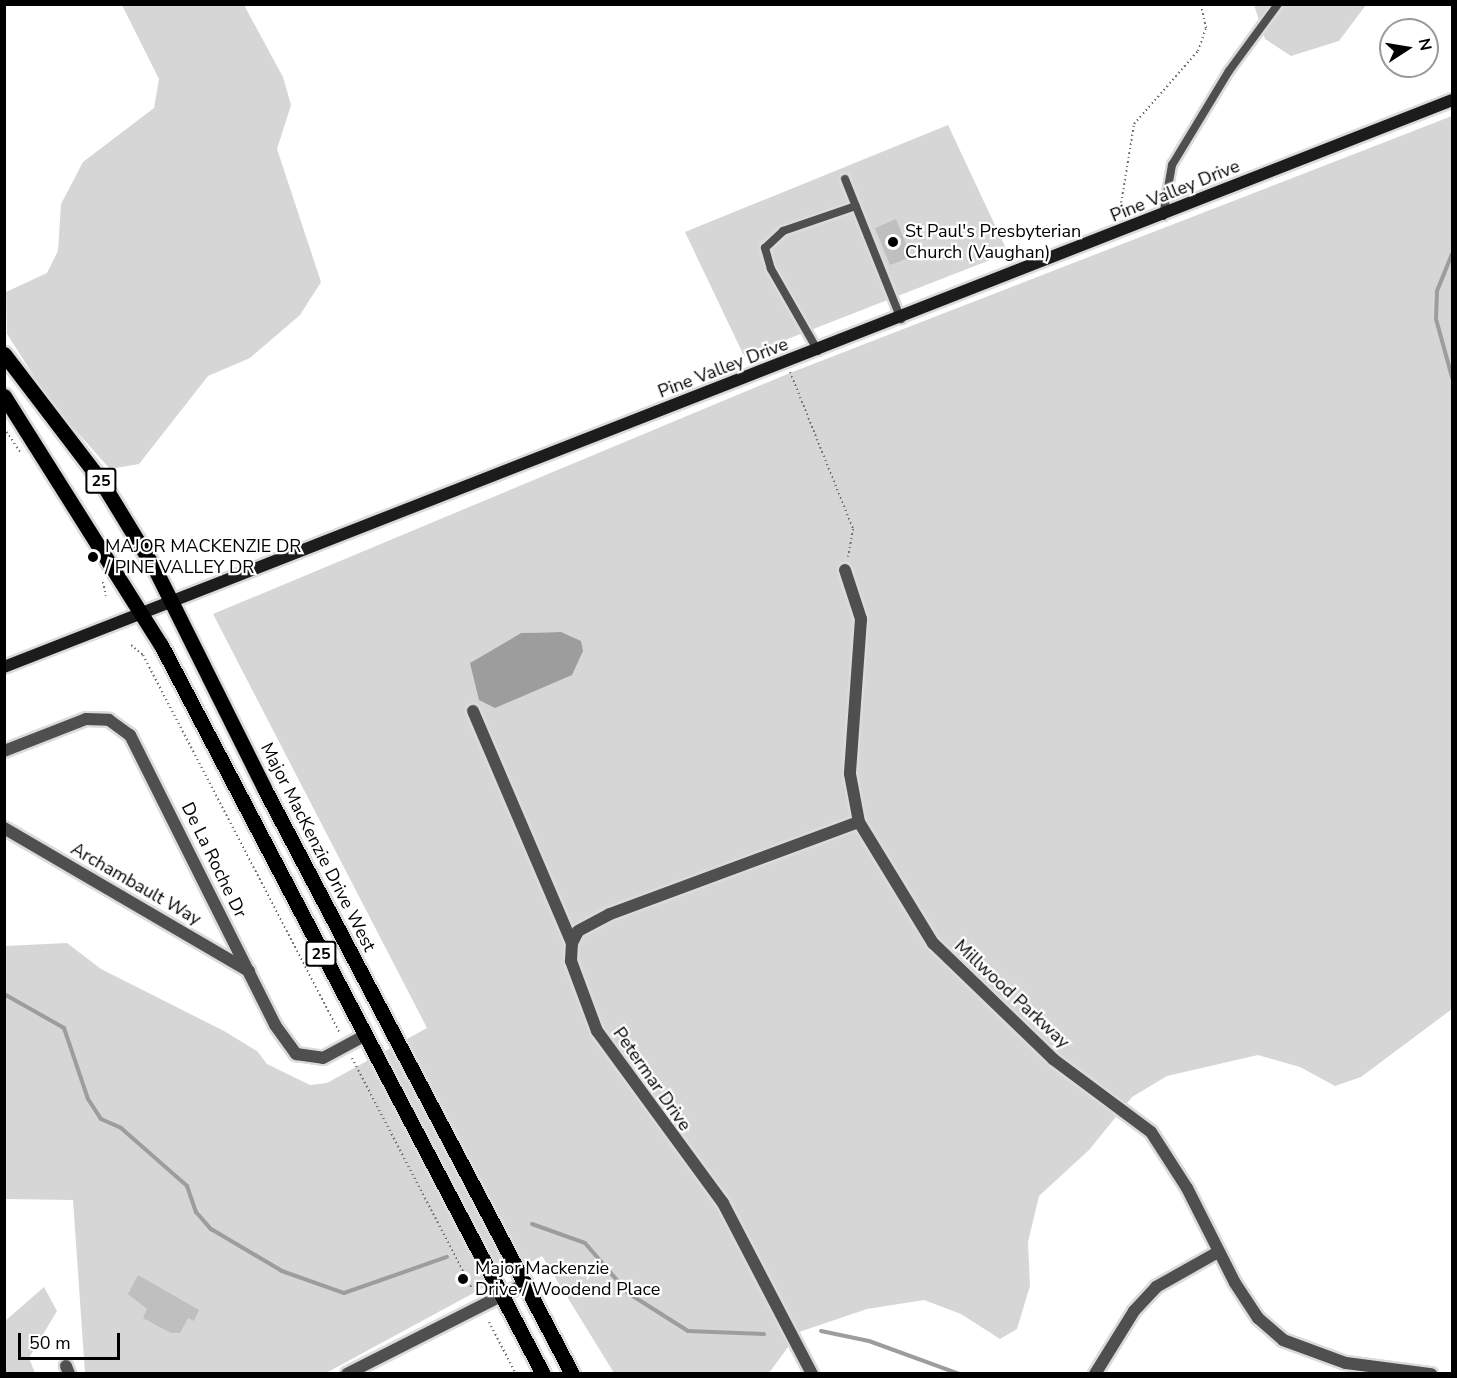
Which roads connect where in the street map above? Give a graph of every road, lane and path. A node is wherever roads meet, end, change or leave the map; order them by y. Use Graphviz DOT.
graph roads {
  1 [pos="1201,4"];
  2 [pos="1278,4"];
  3 [pos="1452,100"];
  4 [pos="845,179"];
  5 [pos="856,206"];
  6 [pos="1162,216"];
  7 [pos="1117,233"];
  8 [pos="901,320"];
  9 [pos="818,351"];
  10 [pos="4,354"];
  11 [pos="786,363"];
  12 [pos="4,396"];
  13 [pos="846,570"];
  14 [pos="171,602"];
  15 [pos="142,612"];
  16 [pos="131,645"];
  17 [pos="4,668"];
  18 [pos="473,711"];
  19 [pos="4,751"];
  20 [pos="859,822"];
  21 [pos="4,828"];
  22 [pos="572,942"];
  23 [pos="249,971"];
  24 [pos="364,1036"];
  25 [pos="346,1045"];
  26 [pos="1218,1252"];
  27 [pos="526,1283"];
  28 [pos="471,1287"];
  29 [pos="503,1294"];
  30 [pos="489,1322"];
  31 [pos="347,1374"];
  32 [pos="516,1374"];
  33 [pos="543,1374"];
  34 [pos="572,1374"];
  35 [pos="812,1374"];
  36 [pos="1095,1374"];
  37 [pos="1431,1374"];
  1 -- 7 [label="path"];
  2 -- 6 [label="lane"];
  3 -- 6 [label="street, Pine Valley Drive"];
  4 -- 5 [label="lane"];
  5 -- 8 [label="lane"];
  5 -- 9 [label="lane"];
  6 -- 7 [label="street, Pine Valley Drive"];
  7 -- 8 [label="street, Pine Valley Drive"];
  8 -- 9 [label="street, Pine Valley Drive"];
  9 -- 11 [label="street, Pine Valley Drive"];
  10 -- 14 [label="main road, Major MacKenzie Drive West / 25"];
  11 -- 13 [label="path"];
  11 -- 14 [label="street, Pine Valley Drive"];
  12 -- 15 [label="main road, 25"];
  13 -- 20 [label="street, Millwood Parkway"];
  14 -- 15 [label="street, Pine Valley Drive"];
  14 -- 27 [label="main road, Major MacKenzie Drive West / 25"];
  15 -- 17 [label="street, Pine Valley Drive"];
  15 -- 24 [label="main road, 25"];
  16 -- 25 [label="path"];
  18 -- 22 [label="street, Petermar Drive"];
  19 -- 23 [label="street, De La Roche Dr"];
  20 -- 22 [label="street"];
  20 -- 26 [label="street, Millwood Parkway"];
  21 -- 23 [label="street, Archambault Way"];
  22 -- 35 [label="street, Petermar Drive"];
  23 -- 25 [label="street, De La Roche Dr"];
  24 -- 25 [label="street, De La Roche Dr"];
  24 -- 29 [label="main road, 25"];
  25 -- 28 [label="path"];
  26 -- 36 [label="street"];
  26 -- 37 [label="street, Millwood Parkway"];
  27 -- 29 [label="street"];
  27 -- 34 [label="main road, Major MacKenzie Drive West / 25"];
  29 -- 31 [label="street"];
  29 -- 33 [label="main road, 25"];
  30 -- 32 [label="path"];
}
